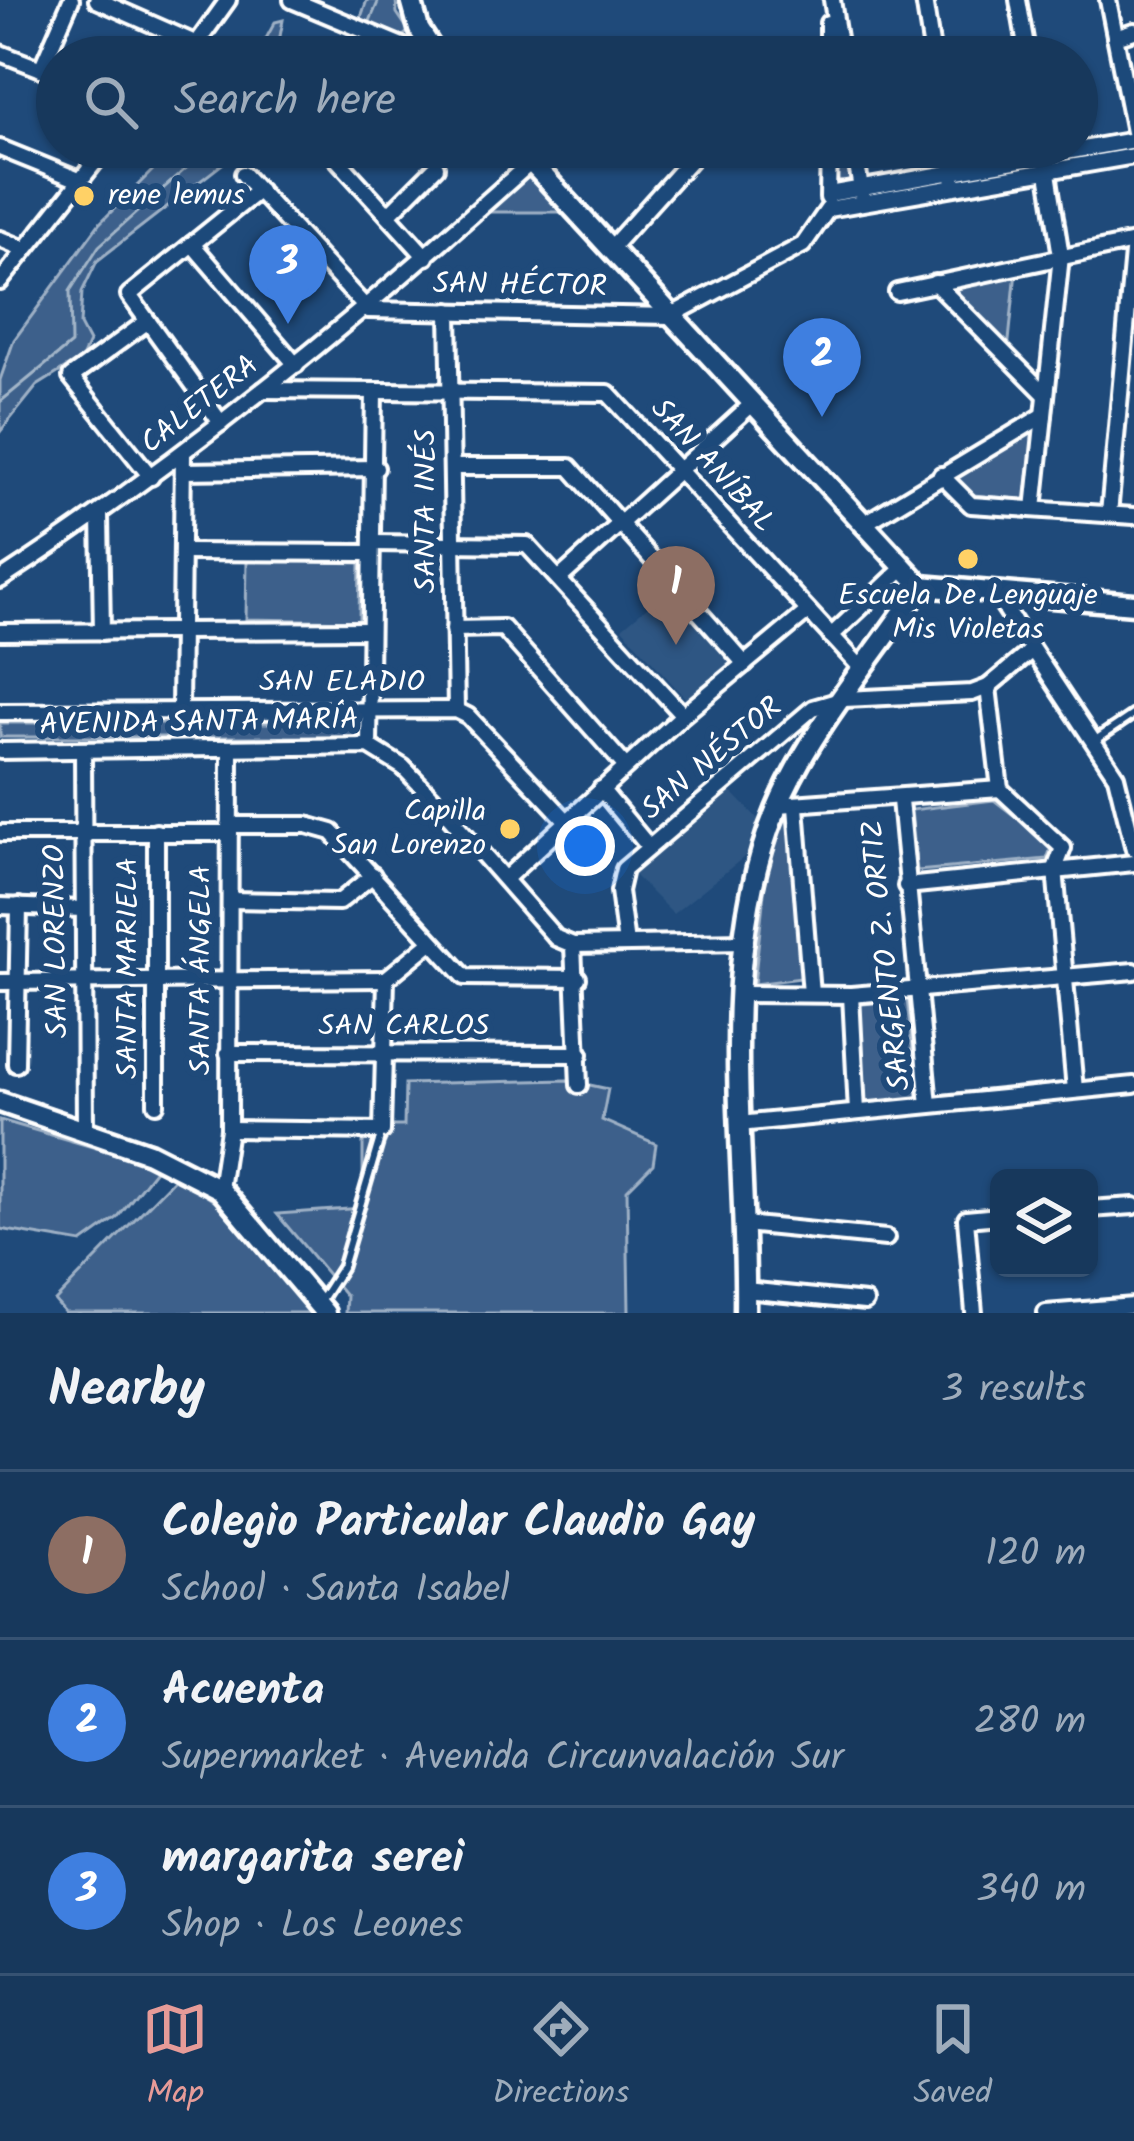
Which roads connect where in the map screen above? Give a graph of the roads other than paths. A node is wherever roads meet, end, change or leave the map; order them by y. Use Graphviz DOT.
graph roads {
  1 [pos="71,0"];
  2 [pos="98,0"];
  3 [pos="228,0"];
  4 [pos="292,0"];
  5 [pos="411,0"];
  6 [pos="830,0"];
  7 [pos="924,0"];
  8 [pos="1018,0"];
  9 [pos="1108,0"];
  10 [pos="1134,32"];
  11 [pos="421,33"];
  12 [pos="55,36"];
  13 [pos="164,36"];
  14 [pos="203,36"];
  15 [pos="378,36"];
  16 [pos="416,36"];
  17 [pos="423,36"];
  18 [pos="829,36"];
  19 [pos="837,36"];
  20 [pos="930,36"];
  21 [pos="1024,36"];
  22 [pos="1115,37"];
  23 [pos="0,53"];
  24 [pos="36,66"];
  25 [pos="1134,136"];
  26 [pos="1098,145"];
  27 [pos="0,148"];
  28 [pos="1134,156"];
  29 [pos="1098,157"];
  30 [pos="36,163"];
  31 [pos="49,168"];
  32 [pos="89,168"];
  33 [pos="345,168"];
  34 [pos="435,168"];
  35 [pos="511,168"];
  36 [pos="537,168"];
  37 [pos="683,168"];
  38 [pos="829,168"];
  39 [pos="858,168"];
  40 [pos="952,168"];
  41 [pos="1007,168"];
  42 [pos="1047,168"];
  43 [pos="243,174"];
  44 [pos="79,180"];
  45 [pos="954,180"];
  46 [pos="259,190"];
  47 [pos="862,194"];
  48 [pos="828,202"];
  49 [pos="388,215"];
  50 [pos="0,239"];
  51 [pos="1134,242"];
  52 [pos="192,244"];
  53 [pos="22,248"];
  54 [pos="610,249"];
  55 [pos="427,256"];
  56 [pos="1061,256"];
  57 [pos="0,282"];
  58 [pos="935,283"];
  59 [pos="897,292"];
  60 [pos="368,310"];
  61 [pos="449,311"];
  62 [pos="670,316"];
  63 [pos="148,321"];
  64 [pos="296,364"];
  65 [pos="263,390"];
  66 [pos="374,391"];
  67 [pos="453,391"];
  68 [pos="1046,395"];
  69 [pos="751,405"];
  70 [pos="1044,416"];
  71 [pos="221,423"];
  72 [pos="183,454"];
  73 [pos="453,467"];
  74 [pos="376,468"];
  75 [pos="679,469"];
  76 [pos="183,471"];
  77 [pos="941,475"];
  78 [pos="151,477"];
  79 [pos="1034,508"];
  80 [pos="1109,514"];
  81 [pos="100,515"];
  82 [pos="1134,516"];
  83 [pos="624,524"];
  84 [pos="862,525"];
  85 [pos="454,544"];
  86 [pos="371,548"];
  87 [pos="182,552"];
  88 [pos="902,569"];
  89 [pos="560,578"];
  90 [pos="0,580"];
  91 [pos="921,586"];
  92 [pos="993,590"];
  93 [pos="1134,604"];
  94 [pos="806,614"];
  95 [pos="454,629"];
  96 [pos="181,630"];
  97 [pos="370,630"];
  98 [pos="0,632"];
  99 [pos="102,632"];
  100 [pos="831,636"];
  101 [pos="1032,650"];
  102 [pos="745,664"];
  103 [pos="863,670"];
  104 [pos="988,687"];
  105 [pos="844,699"];
  106 [pos="180,710"];
  107 [pos="456,710"];
  108 [pos="0,712"];
  109 [pos="369,712"];
  110 [pos="1134,713"];
  111 [pos="683,715"];
  112 [pos="1094,741"];
  113 [pos="369,746"];
  114 [pos="230,750"];
  115 [pos="0,751"];
  116 [pos="83,751"];
  117 [pos="626,767"];
  118 [pos="601,789"];
  119 [pos="1000,790"];
  120 [pos="900,800"];
  121 [pos="787,806"];
  122 [pos="1131,806"];
  123 [pos="566,820"];
  124 [pos="230,829"];
  125 [pos="83,832"];
  126 [pos="156,832"];
  127 [pos="1,833"];
  128 [pos="650,847"];
  129 [pos="1134,849"];
  130 [pos="1134,863"];
  131 [pos="1055,869"];
  132 [pos="373,875"];
  133 [pos="506,878"];
  134 [pos="906,886"];
  135 [pos="230,900"];
  136 [pos="0,906"];
  137 [pos="19,906"];
  138 [pos="83,909"];
  139 [pos="746,941"];
  140 [pos="430,943"];
  141 [pos="626,944"];
  142 [pos="573,945"];
  143 [pos="1134,971"];
  144 [pos="578,978"];
  145 [pos="1063,978"];
  146 [pos="386,979"];
  147 [pos="158,980"];
  148 [pos="229,980"];
  149 [pos="0,982"];
  150 [pos="18,982"];
  151 [pos="86,982"];
  152 [pos="919,990"];
  153 [pos="741,994"];
  154 [pos="811,994"];
  155 [pos="851,995"];
  156 [pos="228,1053"];
  157 [pos="386,1054"];
  158 [pos="580,1054"];
  159 [pos="16,1064"];
  160 [pos="1134,1084"];
  161 [pos="579,1085"];
  162 [pos="1075,1090"];
  163 [pos="0,1102"];
  164 [pos="156,1104"];
  165 [pos="929,1105"];
  166 [pos="857,1112"];
  167 [pos="739,1124"];
  168 [pos="229,1129"];
  169 [pos="85,1130"];
  170 [pos="382,1131"];
  171 [pos="220,1189"];
  172 [pos="1134,1205"];
  173 [pos="1098,1208"];
  174 [pos="990,1217"];
  175 [pos="745,1224"];
  176 [pos="886,1238"];
  177 [pos="745,1290"];
  178 [pos="865,1302"];
  179 [pos="1134,1306"];
  180 [pos="321,1309"];
  181 [pos="745,1313"];
  182 [pos="974,1313"];
  183 [pos="1046,1313"];
  1 -- 12 [label="street"];
  2 -- 13 [label="street"];
  3 -- 14 [label="street"];
  4 -- 15 [label="street"];
  5 -- 11 [label="main road"];
  6 -- 18 [label="street"];
  6 -- 19 [label="street"];
  7 -- 20 [label="street"];
  8 -- 21 [label="street"];
  9 -- 22 [label="street"];
  10 -- 22 [label="street"];
  11 -- 16 [label="street"];
  11 -- 17 [label="main road"];
  22 -- 25 [label="street"];
  23 -- 24 [label="street"];
  25 -- 26 [label="street"];
  27 -- 30 [label="street"];
  28 -- 29 [label="street"];
  31 -- 44 [label="street"];
  32 -- 44 [label="street"];
  33 -- 49 [label="street"];
  34 -- 49 [label="street"];
  35 -- 55 [label="street, CALETERA"];
  36 -- 54 [label="main road"];
  37 -- 54 [label="street"];
  38 -- 48 [label="street"];
  39 -- 47 [label="street"];
  40 -- 45 [label="street"];
  41 -- 45 [label="street"];
  42 -- 56 [label="street"];
  43 -- 46 [label="street"];
  44 -- 53 [label="street"];
  45 -- 47 [label="street"];
  46 -- 52 [label="street"];
  46 -- 60 [label="street"];
  47 -- 48 [label="street"];
  48 -- 62 [label="street"];
  49 -- 55 [label="street"];
  50 -- 53 [label="street"];
  51 -- 56 [label="street"];
  51 -- 80 [label="street"];
  52 -- 63 [label="street"];
  52 -- 64 [label="street"];
  53 -- 57 [label="street"];
  54 -- 62 [label="main road"];
  55 -- 60 [label="street, CALETERA"];
  56 -- 58 [label="street"];
  56 -- 68 [label="street"];
  58 -- 59 [label="street"];
  58 -- 68 [label="street"];
  60 -- 61 [label="street, SAN HÉCTOR"];
  60 -- 64 [label="street, CALETERA"];
  61 -- 62 [label="street, SAN HÉCTOR"];
  61 -- 67 [label="street, SANTA INÉS"];
  62 -- 69 [label="main road"];
  63 -- 71 [label="street"];
  63 -- 78 [label="street"];
  64 -- 65 [label="street, CALETERA"];
  65 -- 66 [label="street, SAN ANÍBAL"];
  65 -- 71 [label="street, CALETERA"];
  66 -- 67 [label="street, SAN ANÍBAL"];
  66 -- 74 [label="street"];
  67 -- 73 [label="street, SANTA INÉS"];
  67 -- 75 [label="street, SAN ANÍBAL"];
  68 -- 70 [label="street"];
  69 -- 75 [label="street"];
  69 -- 84 [label="main road"];
  70 -- 77 [label="street"];
  70 -- 79 [label="street"];
  71 -- 72 [label="street, CALETERA"];
  72 -- 76 [label="street"];
  72 -- 78 [label="street, CALETERA"];
  73 -- 83 [label="street"];
  73 -- 85 [label="street, SANTA INÉS"];
  74 -- 76 [label="street"];
  74 -- 86 [label="street"];
  75 -- 83 [label="street"];
  75 -- 94 [label="street, SAN ANÍBAL"];
  76 -- 87 [label="street"];
  77 -- 79 [label="street"];
  77 -- 84 [label="street"];
  78 -- 81 [label="street, CALETERA"];
  79 -- 80 [label="street"];
  80 -- 82 [label="street"];
  81 -- 90 [label="street, CALETERA"];
  81 -- 99 [label="street"];
  83 -- 89 [label="street"];
  83 -- 102 [label="street"];
  84 -- 88 [label="main road"];
  85 -- 86 [label="street"];
  85 -- 89 [label="street"];
  85 -- 95 [label="street, SANTA INÉS"];
  86 -- 87 [label="street"];
  86 -- 97 [label="street"];
  87 -- 96 [label="street"];
  88 -- 91 [label="main road"];
  88 -- 100 [label="street"];
  89 -- 111 [label="street"];
  91 -- 92 [label="main road"];
  91 -- 103 [label="main road"];
  92 -- 93 [label="main road"];
  92 -- 101 [label="street"];
  94 -- 100 [label="street, SAN ANÍBAL"];
  94 -- 102 [label="street"];
  95 -- 107 [label="street, SANTA INÉS"];
  95 -- 117 [label="street"];
  96 -- 97 [label="street"];
  96 -- 99 [label="street"];
  96 -- 106 [label="street"];
  97 -- 109 [label="street"];
  98 -- 99 [label="street"];
  100 -- 103 [label="street, SAN ANÍBAL"];
  101 -- 104 [label="street"];
  101 -- 112 [label="street"];
  102 -- 111 [label="street"];
  103 -- 105 [label="main road"];
  104 -- 105 [label="street"];
  104 -- 119 [label="street"];
  105 -- 121 [label="main road"];
  105 -- 128 [label="street, SAN NÉSTOR"];
  106 -- 108 [label="street, SAN ELADIO"];
  106 -- 109 [label="street, SAN ELADIO"];
  107 -- 109 [label="street, SAN ELADIO"];
  107 -- 123 [label="street, SAN ELADIO"];
  109 -- 113 [label="street"];
  110 -- 112 [label="lane"];
  111 -- 117 [label="street"];
  112 -- 122 [label="street"];
  113 -- 114 [label="street, AVENIDA SANTA MARÍA"];
  113 -- 133 [label="street, AVENIDA SANTA MARÍA"];
  114 -- 116 [label="street, AVENIDA SANTA MARÍA"];
  114 -- 124 [label="street, SANTA ÁNGELA"];
  115 -- 116 [label="street, AVENIDA SANTA MARÍA"];
  116 -- 125 [label="street, SAN LORENZO"];
  117 -- 118 [label="street"];
  118 -- 123 [label="street"];
  118 -- 128 [label="street"];
  119 -- 120 [label="street"];
  119 -- 131 [label="street"];
  120 -- 121 [label="street"];
  120 -- 134 [label="street, SARGENTO Z. ORTIZ"];
  121 -- 139 [label="main road"];
  121 -- 154 [label="street"];
  122 -- 129 [label="street"];
  123 -- 133 [label="street"];
  124 -- 126 [label="street"];
  124 -- 132 [label="street"];
  124 -- 135 [label="street, SANTA ÁNGELA"];
  125 -- 126 [label="street"];
  125 -- 127 [label="street"];
  125 -- 138 [label="street, SAN LORENZO"];
  126 -- 147 [label="street, SANTA MARIELA"];
  128 -- 141 [label="street, SAN NÉSTOR"];
  130 -- 131 [label="street"];
  131 -- 134 [label="street"];
  131 -- 145 [label="street"];
  132 -- 135 [label="street"];
  132 -- 140 [label="street"];
  133 -- 142 [label="street, AVENIDA SANTA MARÍA"];
  134 -- 152 [label="street, SARGENTO Z. ORTIZ"];
  135 -- 148 [label="street, SANTA ÁNGELA"];
  136 -- 137 [label="street"];
  137 -- 138 [label="street"];
  137 -- 150 [label="street"];
  138 -- 151 [label="street, SAN LORENZO"];
  139 -- 141 [label="street"];
  139 -- 153 [label="main road"];
  140 -- 144 [label="street"];
  140 -- 146 [label="street"];
  141 -- 142 [label="street"];
  142 -- 144 [label="street"];
  143 -- 145 [label="street"];
  144 -- 158 [label="street"];
  145 -- 152 [label="street"];
  145 -- 162 [label="street"];
  146 -- 148 [label="street"];
  146 -- 157 [label="street"];
  147 -- 148 [label="street"];
  147 -- 151 [label="street"];
  147 -- 164 [label="street, SANTA MARIELA"];
  148 -- 156 [label="street, SANTA ÁNGELA"];
  149 -- 150 [label="street"];
  150 -- 151 [label="street"];
  150 -- 159 [label="street"];
  151 -- 169 [label="street, SAN LORENZO"];
  152 -- 155 [label="street"];
  152 -- 165 [label="street, SARGENTO Z. ORTIZ"];
  153 -- 154 [label="street"];
  153 -- 167 [label="main road"];
  154 -- 155 [label="street"];
  155 -- 166 [label="street"];
  156 -- 157 [label="street, SAN CARLOS"];
  156 -- 168 [label="street, SANTA ÁNGELA"];
  157 -- 158 [label="street, SAN CARLOS"];
  157 -- 170 [label="street"];
  158 -- 161 [label="street"];
  160 -- 162 [label="street"];
  162 -- 165 [label="street"];
  163 -- 169 [label="main road"];
  165 -- 166 [label="street"];
  166 -- 167 [label="street"];
  167 -- 175 [label="main road"];
  168 -- 170 [label="street"];
  168 -- 171 [label="street, SANTA ÁNGELA"];
  169 -- 171 [label="main road"];
  170 -- 180 [label="lane"];
  171 -- 180 [label="main road"];
  172 -- 173 [label="street"];
  174 -- 182 [label="street"];
  175 -- 176 [label="street"];
  175 -- 177 [label="main road"];
  177 -- 178 [label="street"];
  177 -- 181 [label="main road"];
  179 -- 183 [label="street"];
}
